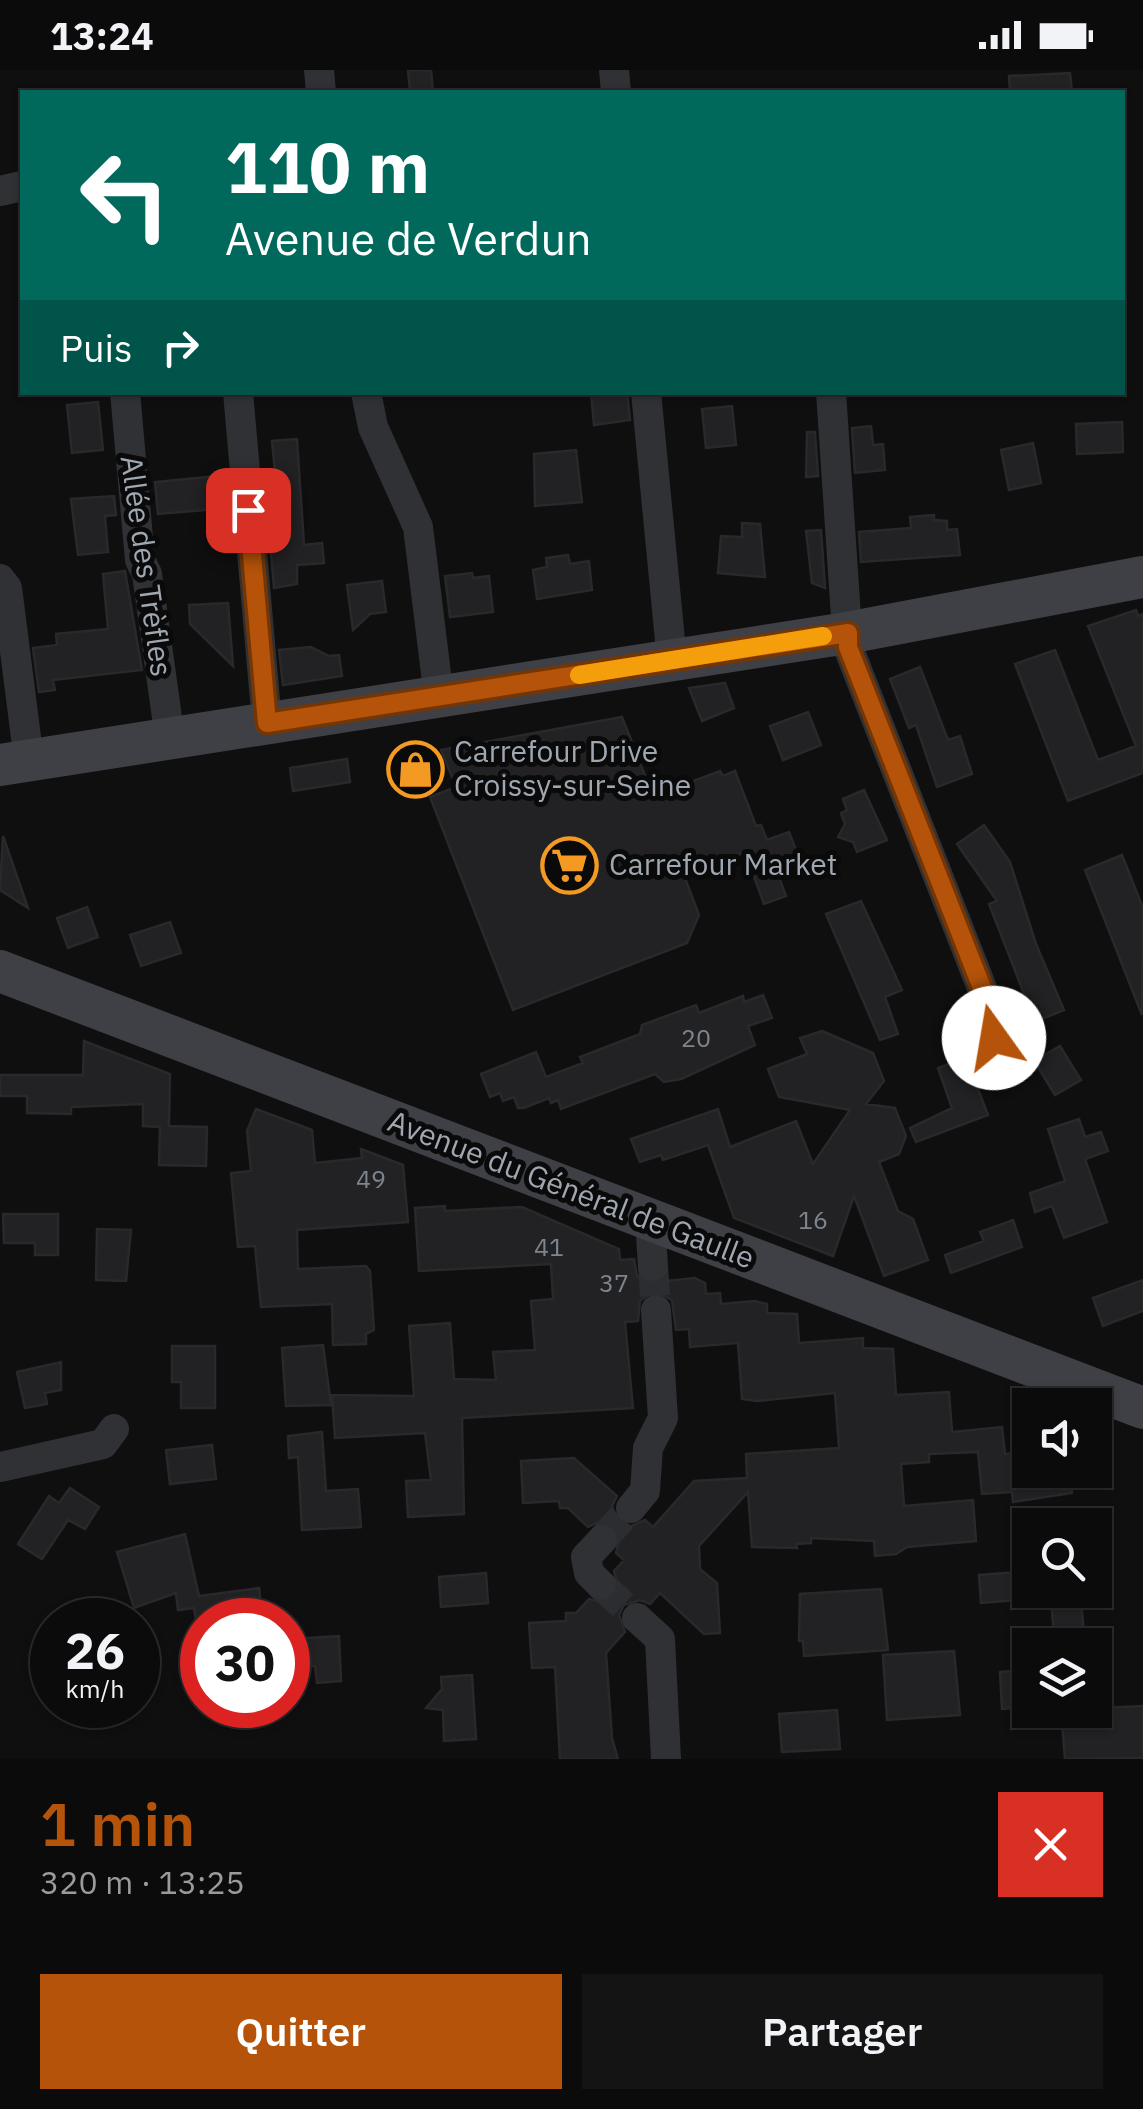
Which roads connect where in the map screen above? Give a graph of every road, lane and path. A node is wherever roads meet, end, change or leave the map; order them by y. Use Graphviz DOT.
graph roads {
  1 [pos="125,395"];
  2 [pos="238,395"];
  3 [pos="367,395"];
  4 [pos="646,395"];
  5 [pos="831,395"];
  6 [pos="1143,577"];
  7 [pos="0,579"];
  8 [pos="848,633"];
  9 [pos="672,661"];
  10 [pos="439,698"];
  11 [pos="267,723"];
  12 [pos="170,739"];
  13 [pos="14,763"];
  14 [pos="0,971"];
  15 [pos="994,1038"];
  16 [pos="650,1220"];
  17 [pos="652,1266"];
  18 [pos="656,1310"];
  19 [pos="1143,1408"];
  20 [pos="114,1428"];
  21 [pos="0,1467"];
  22 [pos="630,1508"];
  23 [pos="602,1540"];
  24 [pos="601,1585"];
  25 [pos="637,1618"];
  26 [pos="666,1759"];
  1 -- 12 [label="street, Allée des Trèfles"];
  2 -- 11 [label="street"];
  3 -- 10 [label="street"];
  4 -- 9 [label="street"];
  5 -- 8 [label="street"];
  6 -- 8 [label="main road"];
  7 -- 13 [label="street"];
  8 -- 9 [label="main road"];
  8 -- 15 [label="street"];
  9 -- 10 [label="main road"];
  10 -- 11 [label="main road"];
  11 -- 12 [label="main road"];
  12 -- 13 [label="main road"];
  14 -- 16 [label="main road, Avenue du Général de Gaulle"];
  16 -- 17 [label="street"];
  16 -- 19 [label="main road, Avenue du Général de Gaulle"];
  18 -- 22 [label="street"];
  20 -- 21 [label="street"];
  23 -- 24 [label="street"];
  25 -- 26 [label="street"];
}
